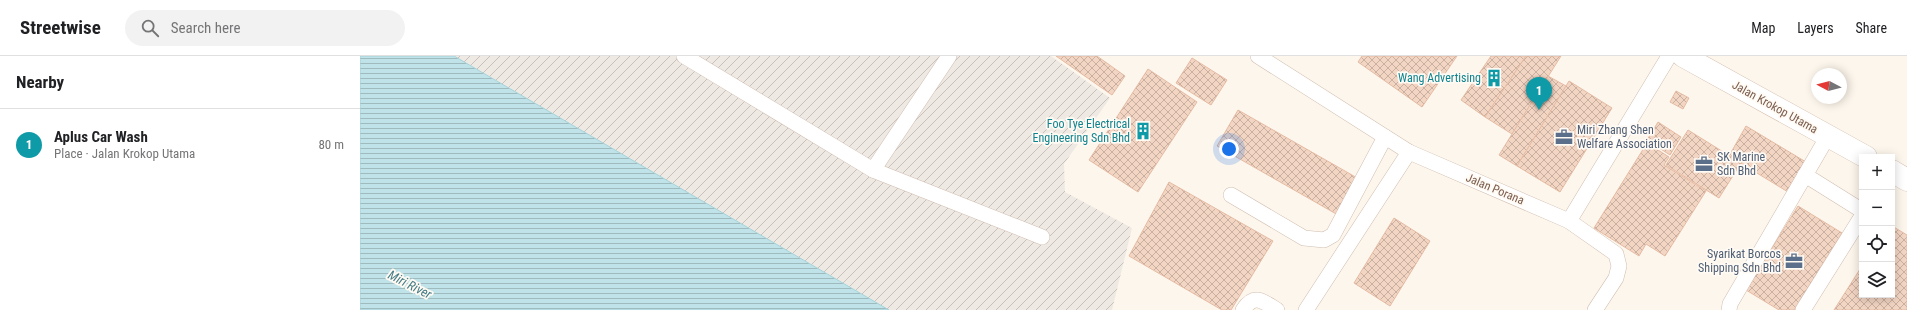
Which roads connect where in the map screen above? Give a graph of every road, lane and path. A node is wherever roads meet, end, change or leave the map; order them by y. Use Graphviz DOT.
graph roads {
  1 [pos="684,56"];
  2 [pos="949,56"];
  3 [pos="1258,56"];
  4 [pos="1669,56"];
  5 [pos="1683,56"];
  6 [pos="1828,136"];
  7 [pos="1385,137"];
  8 [pos="1409,152"];
  9 [pos="1861,154"];
  10 [pos="873,170"];
  11 [pos="1895,173"];
  12 [pos="1804,175"];
  13 [pos="1907,180"];
  14 [pos="1231,195"];
  15 [pos="1859,209"];
  16 [pos="1859,220"];
  17 [pos="1569,221"];
  18 [pos="1042,237"];
  19 [pos="1243,310"];
  20 [pos="1277,310"];
  21 [pos="1306,310"];
  22 [pos="1595,310"];
  23 [pos="1729,310"];
  24 [pos="1803,310"];
  1 -- 10 [label="lane"];
  2 -- 10 [label="lane"];
  3 -- 7 [label="lane, Jalan Porana"];
  4 -- 17 [label="lane"];
  5 -- 6 [label="street, Jalan Krokop Utama"];
  6 -- 9 [label="street, Jalan Krokop Utama"];
  6 -- 12 [label="lane"];
  7 -- 8 [label="lane, Jalan Porana"];
  7 -- 14 [label="lane"];
  8 -- 17 [label="lane, Jalan Porana"];
  8 -- 21 [label="lane"];
  10 -- 18 [label="lane"];
  11 -- 13 [label="street"];
  12 -- 15 [label="lane"];
  12 -- 23 [label="lane"];
  16 -- 24 [label="lane"];
  17 -- 22 [label="lane, Jalan Porana"];
  19 -- 20 [label="lane"];
}
